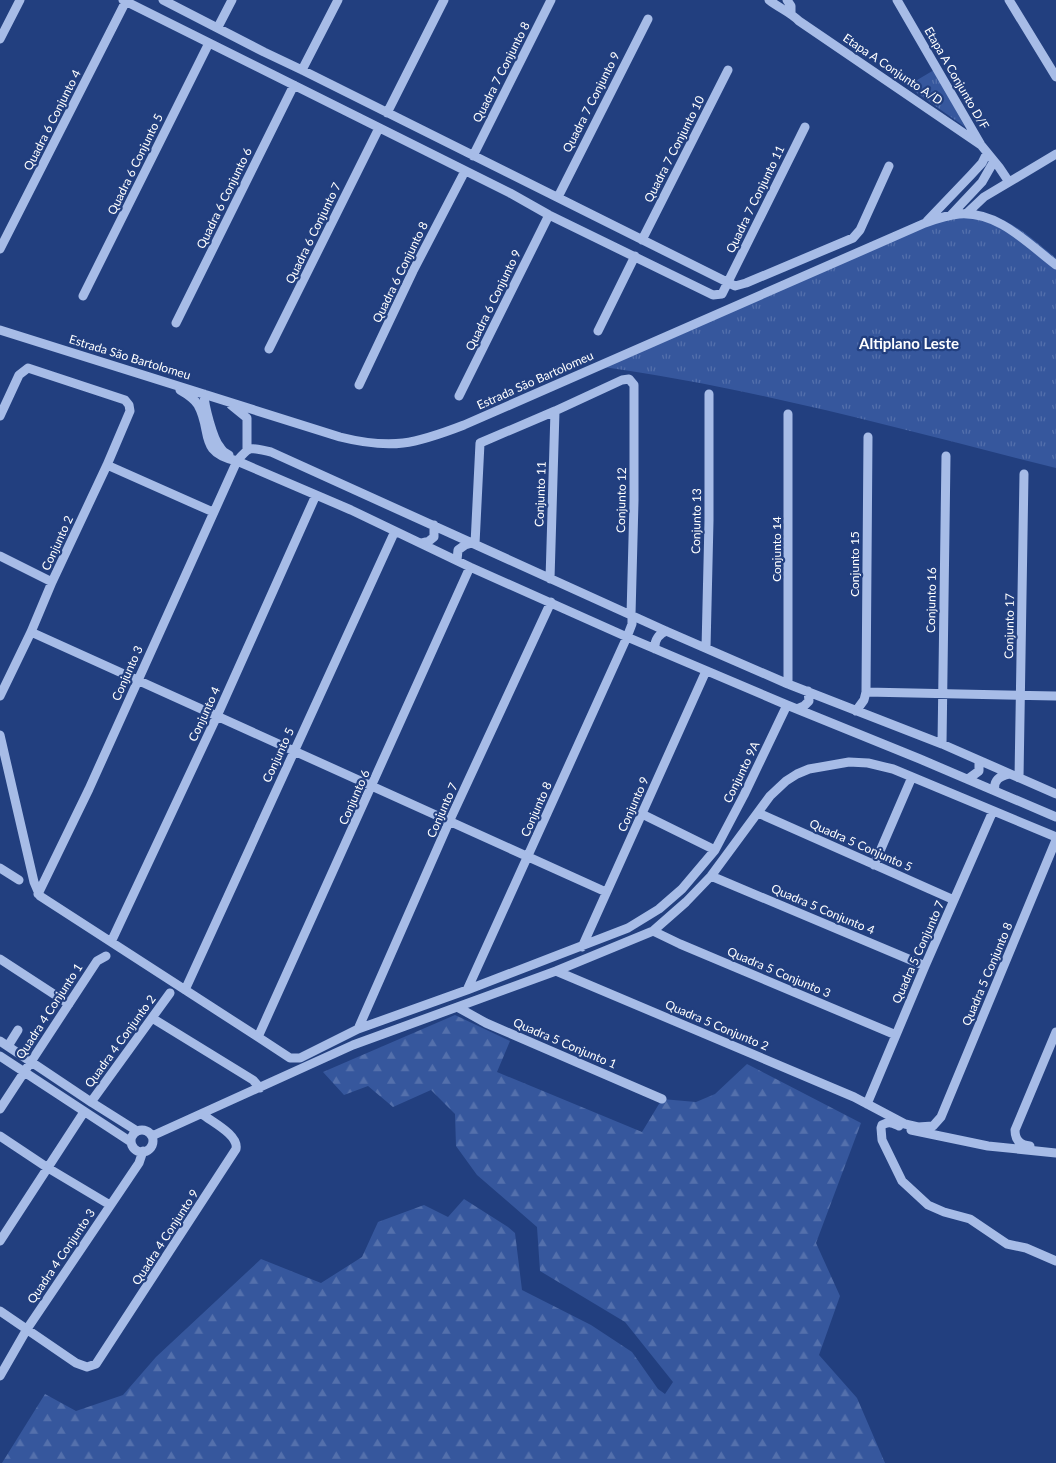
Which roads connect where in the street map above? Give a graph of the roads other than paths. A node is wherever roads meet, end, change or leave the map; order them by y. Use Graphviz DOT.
graph roads {
  1 [pos="20,0"];
  2 [pos="164,0"];
  3 [pos="232,0"];
  4 [pos="338,0"];
  5 [pos="444,0"];
  6 [pos="551,0"];
  7 [pos="769,0"];
  8 [pos="787,0"];
  9 [pos="897,0"];
  10 [pos="1009,0"];
  11 [pos="124,1"];
  12 [pos="179,8"];
  13 [pos="791,13"];
  14 [pos="648,19"];
  15 [pos="170,23"];
  16 [pos="218,27"];
  17 [pos="0,40"];
  18 [pos="209,43"];
  19 [pos="264,52"];
  20 [pos="256,66"];
  21 [pos="302,70"];
  22 [pos="728,70"];
  23 [pos="1056,77"];
  24 [pos="294,85"];
  25 [pos="344,91"];
  26 [pos="336,106"];
  27 [pos="387,113"];
  28 [pos="805,127"];
  29 [pos="379,128"];
  30 [pos="433,136"];
  31 [pos="981,145"];
  32 [pos="425,151"];
  33 [pos="987,153"];
  34 [pos="1056,154"];
  35 [pos="473,156"];
  36 [pos="997,164"];
  37 [pos="889,166"];
  38 [pos="465,171"];
  39 [pos="518,179"];
  40 [pos="1009,182"];
  41 [pos="958,188"];
  42 [pos="510,193"];
  43 [pos="558,197"];
  44 [pos="967,197"];
  45 [pos="942,206"];
  46 [pos="966,214"];
  47 [pos="549,215"];
  48 [pos="949,216"];
  49 [pos="602,220"];
  50 [pos="925,223"];
  51 [pos="593,236"];
  52 [pos="642,240"];
  53 [pos="0,249"];
  54 [pos="635,256"];
  55 [pos="1056,265"];
  56 [pos="728,283"];
  57 [pos="83,296"];
  58 [pos="176,323"];
  59 [pos="0,330"];
  60 [pos="598,331"];
  61 [pos="269,349"];
  62 [pos="165,381"];
  63 [pos="359,385"];
  64 [pos="204,394"];
  65 [pos="709,394"];
  66 [pos="459,396"];
  67 [pos="222,399"];
  68 [pos="252,409"];
  69 [pos="555,411"];
  70 [pos="788,414"];
  71 [pos="0,416"];
  72 [pos="868,437"];
  73 [pos="249,448"];
  74 [pos="946,456"];
  75 [pos="237,461"];
  76 [pos="107,465"];
  77 [pos="1024,474"];
  78 [pos="316,495"];
  79 [pos="213,512"];
  80 [pos="434,525"];
  81 [pos="395,531"];
  82 [pos="421,543"];
  83 [pos="474,544"];
  84 [pos="0,556"];
  85 [pos="457,560"];
  86 [pos="470,567"];
  87 [pos="550,579"];
  88 [pos="52,582"];
  89 [pos="551,602"];
  90 [pos="632,615"];
  91 [pos="666,631"];
  92 [pos="31,632"];
  93 [pos="627,637"];
  94 [pos="706,648"];
  95 [pos="656,649"];
  96 [pos="706,671"];
  97 [pos="138,680"];
  98 [pos="788,684"];
  99 [pos="808,691"];
  100 [pos="866,692"];
  101 [pos="942,692"];
  102 [pos="1021,695"];
  103 [pos="0,696"];
  104 [pos="1056,696"];
  105 [pos="787,705"];
  106 [pos="797,709"];
  107 [pos="856,711"];
  108 [pos="217,716"];
  109 [pos="0,736"];
  110 [pos="942,744"];
  111 [pos="294,751"];
  112 [pos="979,761"];
  113 [pos="1009,774"];
  114 [pos="912,777"];
  115 [pos="1019,778"];
  116 [pos="968,779"];
  117 [pos="372,787"];
  118 [pos="995,791"];
  119 [pos="1056,794"];
  120 [pos="993,812"];
  121 [pos="758,813"];
  122 [pos="642,814"];
  123 [pos="1056,818"];
  124 [pos="450,822"];
  125 [pos="1056,839"];
  126 [pos="715,850"];
  127 [pos="528,858"];
  128 [pos="874,865"];
  129 [pos="0,868"];
  130 [pos="711,876"];
  131 [pos="19,880"];
  132 [pos="606,892"];
  133 [pos="38,894"];
  134 [pos="954,900"];
  135 [pos="653,930"];
  136 [pos="111,942"];
  137 [pos="582,947"];
  138 [pos="106,956"];
  139 [pos="0,958"];
  140 [pos="925,966"];
  141 [pos="556,971"];
  142 [pos="185,990"];
  143 [pos="467,990"];
  144 [pos="170,993"];
  145 [pos="69,1004"];
  146 [pos="459,1008"];
  147 [pos="152,1018"];
  148 [pos="18,1030"];
  149 [pos="358,1030"];
  150 [pos="1056,1032"];
  151 [pos="896,1035"];
  152 [pos="258,1037"];
  153 [pos="4,1044"];
  154 [pos="0,1056"];
  155 [pos="30,1062"];
  156 [pos="24,1072"];
  157 [pos="260,1088"];
  158 [pos="662,1099"];
  159 [pos="91,1102"];
  160 [pos="867,1104"];
  161 [pos="0,1109"];
  162 [pos="84,1112"];
  163 [pos="202,1114"];
  164 [pos="941,1117"];
  165 [pos="138,1130"];
  166 [pos="0,1136"];
  167 [pos="152,1136"];
  168 [pos="131,1142"];
  169 [pos="1056,1148"];
  170 [pos="143,1151"];
  171 [pos="1056,1153"];
  172 [pos="48,1168"];
  173 [pos="110,1205"];
  174 [pos="0,1241"];
  175 [pos="1056,1261"];
  176 [pos="0,1311"];
  177 [pos="27,1330"];
  178 [pos="0,1376"];
  1 -- 17 [label="street"];
  2 -- 12 [label="street"];
  3 -- 16 [label="street"];
  4 -- 21 [label="street"];
  5 -- 27 [label="street"];
  6 -- 35 [label="street, Quadra 7 Conjunto 8"];
  7 -- 13 [label="street, Etapa A Conjunto A/D"];
  8 -- 13 [label="street"];
  9 -- 31 [label="street, Etapa A Conjunto D/F"];
  10 -- 23 [label="street"];
  11 -- 15 [label="street"];
  11 -- 53 [label="street, Quadra 6 Conjunto 4"];
  12 -- 15 [label="street"];
  12 -- 16 [label="street"];
  13 -- 31 [label="street, Etapa A Conjunto A/D"];
  14 -- 43 [label="street, Quadra 7 Conjunto 9"];
  15 -- 18 [label="street"];
  16 -- 19 [label="street"];
  18 -- 20 [label="street"];
  18 -- 57 [label="street, Quadra 6 Conjunto 5"];
  19 -- 20 [label="street"];
  19 -- 21 [label="street"];
  20 -- 24 [label="street"];
  21 -- 25 [label="street"];
  22 -- 52 [label="street, Quadra 7 Conjunto 10"];
  24 -- 26 [label="street"];
  24 -- 58 [label="street, Quadra 6 Conjunto 6"];
  25 -- 26 [label="street"];
  25 -- 27 [label="street"];
  26 -- 29 [label="street"];
  27 -- 30 [label="street"];
  28 -- 56 [label="street, Quadra 7 Conjunto 11"];
  29 -- 32 [label="street"];
  29 -- 61 [label="street, Quadra 6 Conjunto 7"];
  30 -- 32 [label="street"];
  30 -- 35 [label="street"];
  31 -- 33 [label="street, Etapa A Conjunto D/F"];
  32 -- 38 [label="street"];
  33 -- 36 [label="street, Etapa A Conjunto D/F"];
  33 -- 41 [label="street"];
  34 -- 40 [label="street"];
  35 -- 39 [label="street"];
  36 -- 40 [label="street, Etapa A Conjunto D/F"];
  36 -- 44 [label="street"];
  37 -- 56 [label="street"];
  38 -- 42 [label="street"];
  38 -- 63 [label="street, Quadra 6 Conjunto 8"];
  39 -- 42 [label="street"];
  39 -- 43 [label="street"];
  40 -- 46 [label="street"];
  41 -- 44 [label="street"];
  41 -- 45 [label="street"];
  42 -- 47 [label="street"];
  43 -- 49 [label="street"];
  44 -- 48 [label="street"];
  45 -- 48 [label="street"];
  45 -- 50 [label="street"];
  46 -- 48 [label="street, Estrada São Bartolomeu"];
  46 -- 55 [label="street, Estrada São Bartolomeu"];
  47 -- 51 [label="street"];
  47 -- 66 [label="street, Quadra 6 Conjunto 9"];
  48 -- 50 [label="street, Estrada São Bartolomeu"];
  49 -- 51 [label="street"];
  49 -- 52 [label="street"];
  50 -- 68 [label="street, Estrada São Bartolomeu"];
  51 -- 54 [label="street"];
  52 -- 56 [label="street"];
  54 -- 56 [label="street"];
  54 -- 60 [label="street"];
  59 -- 62 [label="street, Estrada São Bartolomeu"];
  62 -- 64 [label="street, Estrada São Bartolomeu"];
  62 -- 75 [label="street"];
  64 -- 67 [label="street, Estrada São Bartolomeu"];
  64 -- 75 [label="street"];
  65 -- 94 [label="street, Conjunto 13"];
  67 -- 68 [label="street, Estrada São Bartolomeu"];
  67 -- 73 [label="street"];
  68 -- 73 [label="street"];
  69 -- 83 [label="street"];
  69 -- 87 [label="street, Conjunto 11"];
  69 -- 90 [label="street, Conjunto 12"];
  70 -- 98 [label="street, Conjunto 14"];
  71 -- 76 [label="street, Conjunto 2"];
  72 -- 100 [label="street, Conjunto 15"];
  73 -- 75 [label="street, Conjunto 3"];
  73 -- 80 [label="street"];
  74 -- 101 [label="street, Conjunto 16"];
  75 -- 78 [label="street"];
  75 -- 79 [label="street, Conjunto 3"];
  76 -- 79 [label="street"];
  76 -- 88 [label="street, Conjunto 2"];
  77 -- 102 [label="street, Conjunto 17"];
  78 -- 81 [label="street"];
  78 -- 108 [label="street, Conjunto 4"];
  79 -- 97 [label="street, Conjunto 3"];
  80 -- 82 [label="street"];
  80 -- 83 [label="street"];
  81 -- 82 [label="street"];
  81 -- 111 [label="street, Conjunto 5"];
  82 -- 85 [label="street"];
  83 -- 85 [label="street"];
  83 -- 87 [label="street"];
  84 -- 88 [label="street"];
  85 -- 86 [label="street"];
  86 -- 89 [label="street"];
  86 -- 117 [label="street, Conjunto 6"];
  87 -- 90 [label="street"];
  88 -- 92 [label="street, Conjunto 2"];
  89 -- 93 [label="street"];
  89 -- 124 [label="street, Conjunto 7"];
  90 -- 91 [label="street"];
  90 -- 93 [label="street, Conjunto 12"];
  91 -- 94 [label="street"];
  91 -- 95 [label="street"];
  92 -- 97 [label="street"];
  92 -- 103 [label="street, Conjunto 2"];
  93 -- 95 [label="street"];
  93 -- 127 [label="street, Conjunto 8"];
  94 -- 98 [label="street"];
  95 -- 96 [label="street"];
  96 -- 105 [label="street"];
  96 -- 122 [label="street, Conjunto 9"];
  97 -- 108 [label="street"];
  97 -- 133 [label="street, Conjunto 3"];
  98 -- 99 [label="street"];
  99 -- 106 [label="street"];
  99 -- 107 [label="street"];
  100 -- 101 [label="street"];
  100 -- 107 [label="street"];
  101 -- 102 [label="street"];
  101 -- 110 [label="street, Conjunto 16"];
  102 -- 104 [label="street"];
  102 -- 115 [label="street, Conjunto 17"];
  105 -- 106 [label="street"];
  105 -- 126 [label="street, Conjunto 9A"];
  106 -- 116 [label="street"];
  107 -- 110 [label="street"];
  108 -- 111 [label="street"];
  108 -- 136 [label="street, Conjunto 4"];
  109 -- 133 [label="street"];
  110 -- 112 [label="street"];
  111 -- 117 [label="street"];
  111 -- 142 [label="street, Conjunto 5"];
  112 -- 113 [label="street"];
  112 -- 116 [label="street"];
  113 -- 115 [label="street"];
  113 -- 118 [label="street"];
  114 -- 120 [label="street"];
  114 -- 121 [label="street"];
  114 -- 128 [label="street"];
  115 -- 119 [label="street"];
  116 -- 118 [label="street"];
  117 -- 124 [label="street"];
  117 -- 152 [label="street, Conjunto 6"];
  118 -- 123 [label="street"];
  120 -- 125 [label="street"];
  120 -- 134 [label="street, Quadra 5 Conjunto 7"];
  121 -- 128 [label="street, Quadra 5 Conjunto 5"];
  121 -- 130 [label="street"];
  122 -- 126 [label="street"];
  122 -- 132 [label="street, Conjunto 9"];
  124 -- 127 [label="street"];
  124 -- 149 [label="street, Conjunto 7"];
  125 -- 164 [label="street, Quadra 5 Conjunto 8"];
  126 -- 137 [label="street, Conjunto 9A"];
  127 -- 132 [label="street"];
  127 -- 143 [label="street, Conjunto 8"];
  128 -- 134 [label="street, Quadra 5 Conjunto 5"];
  129 -- 131 [label="street"];
  130 -- 135 [label="street"];
  130 -- 140 [label="street, Quadra 5 Conjunto 4"];
  132 -- 137 [label="street, Conjunto 9"];
  133 -- 136 [label="street"];
  134 -- 140 [label="street, Quadra 5 Conjunto 7"];
  135 -- 141 [label="street"];
  135 -- 151 [label="street, Quadra 5 Conjunto 3"];
  136 -- 142 [label="street"];
  137 -- 143 [label="street, Conjunto 9A"];
  138 -- 145 [label="street, Quadra 4 Conjunto 1"];
  139 -- 145 [label="street"];
  140 -- 151 [label="street, Quadra 5 Conjunto 7"];
  141 -- 146 [label="street"];
  141 -- 160 [label="street, Quadra 5 Conjunto 2"];
  142 -- 152 [label="street"];
  143 -- 149 [label="street, Conjunto 9A"];
  144 -- 147 [label="street, Quadra 4 Conjunto 2"];
  145 -- 155 [label="street, Quadra 4 Conjunto 1"];
  146 -- 157 [label="street"];
  146 -- 158 [label="street, Quadra 5 Conjunto 1"];
  147 -- 157 [label="street"];
  147 -- 159 [label="street, Quadra 4 Conjunto 2"];
  148 -- 153 [label="street"];
  149 -- 152 [label="street, Conjunto 9A"];
  150 -- 169 [label="street"];
  151 -- 160 [label="street, Quadra 5 Conjunto 7"];
  153 -- 155 [label="street"];
  154 -- 156 [label="street"];
  155 -- 156 [label="street, Quadra 4 Conjunto 1"];
  155 -- 159 [label="street"];
  156 -- 161 [label="street, Quadra 4 Conjunto 1"];
  156 -- 162 [label="street"];
  157 -- 163 [label="street"];
  159 -- 165 [label="street"];
  160 -- 164 [label="street, Quadra 5 Conjunto 2"];
  162 -- 168 [label="street"];
  162 -- 172 [label="street"];
  163 -- 167 [label="street"];
  163 -- 177 [label="street, Quadra 4 Conjunto 9"];
  165 -- 167 [label="street"];
  165 -- 168 [label="street"];
  166 -- 172 [label="street"];
  167 -- 170 [label="street"];
  168 -- 170 [label="street"];
  170 -- 173 [label="street, Quadra 4 Conjunto 3"];
  171 -- 175 [label="street"];
  172 -- 173 [label="street"];
  172 -- 174 [label="street"];
  173 -- 177 [label="street, Quadra 4 Conjunto 3"];
  176 -- 177 [label="street"];
  177 -- 178 [label="street, Quadra 4 Conjunto 3"];
}
